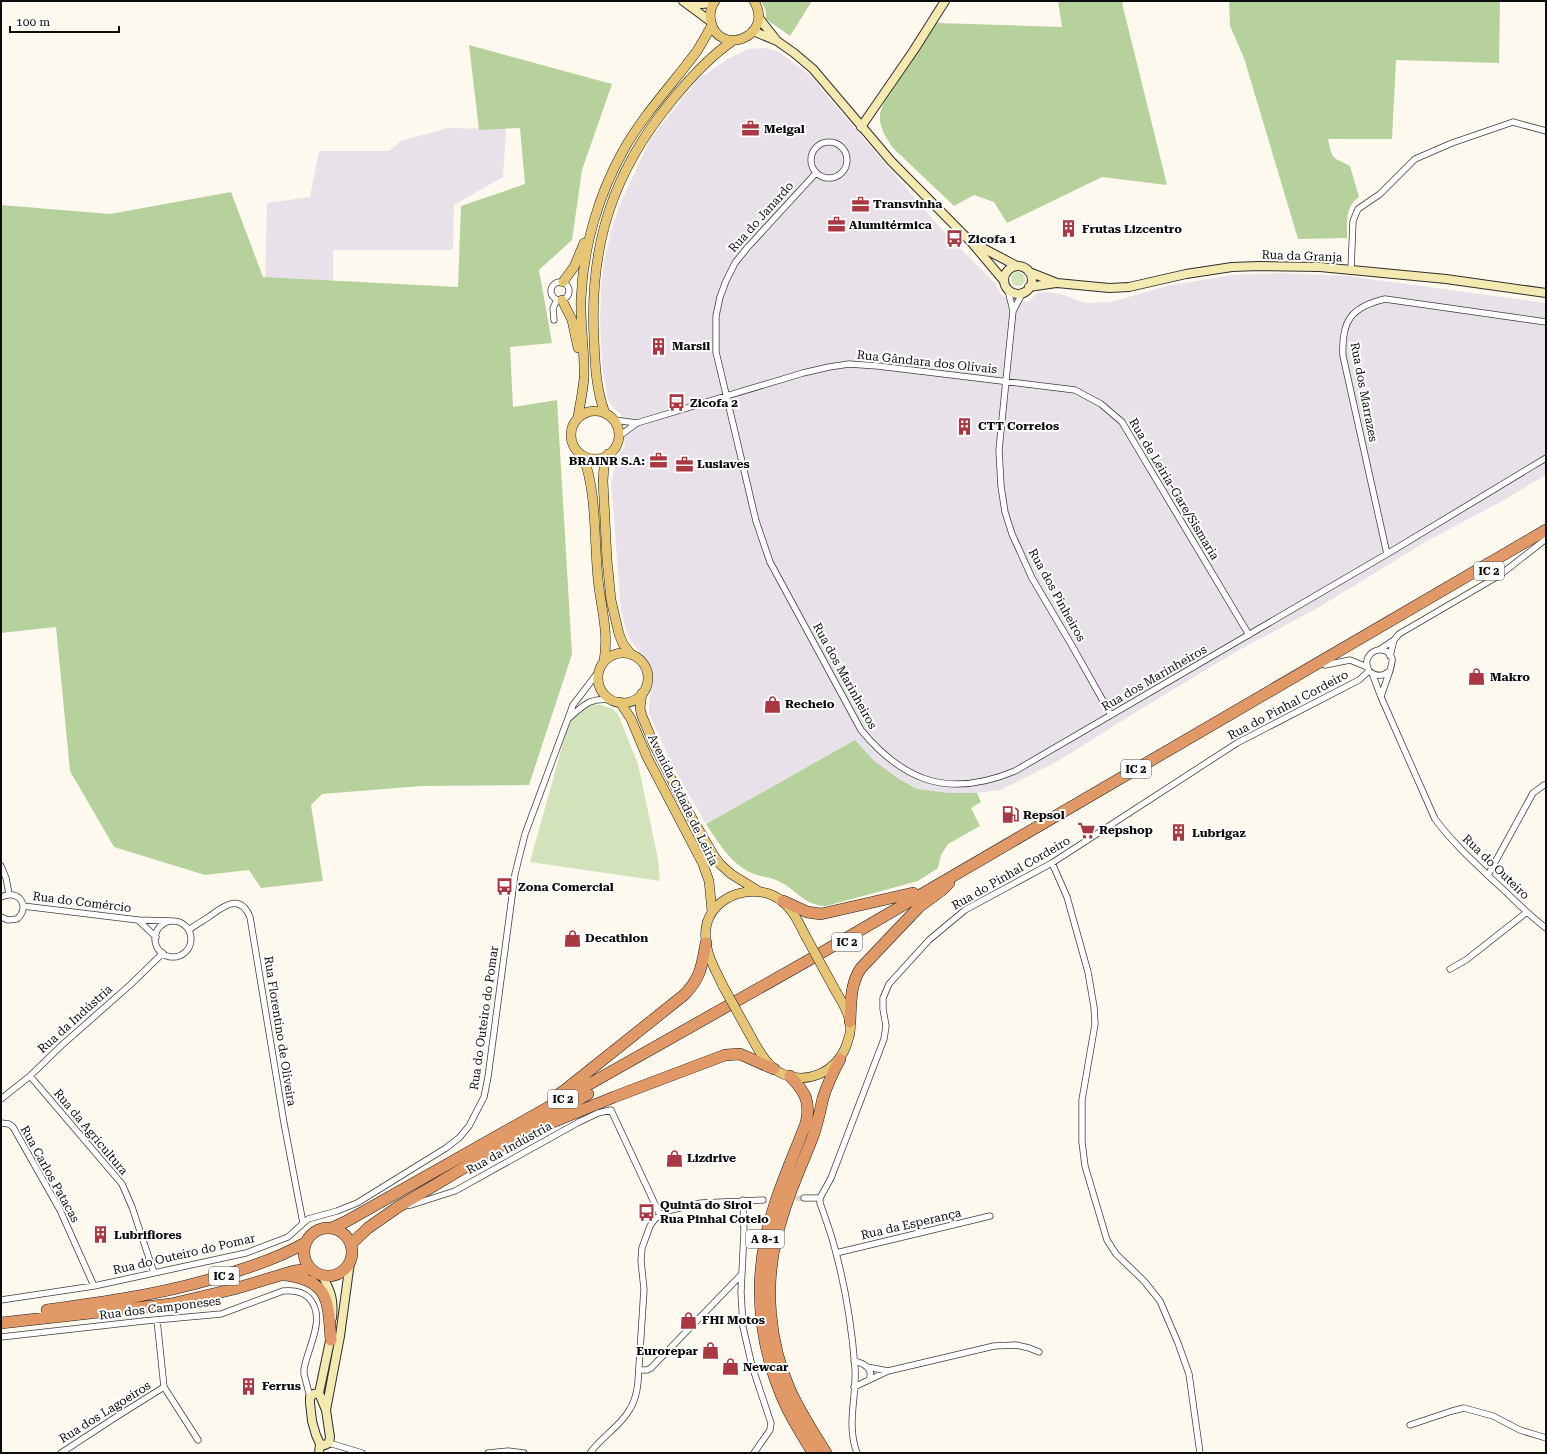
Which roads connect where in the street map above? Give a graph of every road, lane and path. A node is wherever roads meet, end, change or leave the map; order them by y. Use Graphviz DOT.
graph roads {
  1 [pos="754,1"];
  2 [pos="945,1"];
  3 [pos="714,2"];
  4 [pos="687,3"];
  5 [pos="759,18"];
  6 [pos="711,23"];
  7 [pos="753,32"];
  8 [pos="734,40"];
  9 [pos="777,41"];
  10 [pos="861,127"];
  11 [pos="1546,131"];
  12 [pos="816,173"];
  13 [pos="594,220"];
  14 [pos="972,243"];
  15 [pos="1017,266"];
  16 [pos="1351,270"];
  17 [pos="1029,272"];
  18 [pos="1004,281"];
  19 [pos="563,282"];
  20 [pos="1057,283"];
  21 [pos="1008,290"];
  22 [pos="1026,290"];
  23 [pos="1546,293"];
  24 [pos="559,300"];
  25 [pos="1014,311"];
  26 [pos="554,320"];
  27 [pos="1546,322"];
  28 [pos="584,367"];
  29 [pos="1006,382"];
  30 [pos="725,396"];
  31 [pos="605,413"];
  32 [pos="578,417"];
  33 [pos="614,420"];
  34 [pos="637,423"];
  35 [pos="618,437"];
  36 [pos="608,454"];
  37 [pos="583,456"];
  38 [pos="1546,458"];
  39 [pos="1546,530"];
  40 [pos="1546,538"];
  41 [pos="1387,554"];
  42 [pos="1249,635"];
  43 [pos="1394,640"];
  44 [pos="1379,650"];
  45 [pos="631,654"];
  46 [pos="1390,656"];
  47 [pos="604,661"];
  48 [pos="1325,665"];
  49 [pos="1369,670"];
  50 [pos="599,671"];
  51 [pos="1388,672"];
  52 [pos="642,693"];
  53 [pos="1381,697"];
  54 [pos="616,701"];
  55 [pos="1111,715"];
  56 [pos="567,720"];
  57 [pos="1544,785"];
  58 [pos="1052,863"];
  59 [pos="1,866"];
  60 [pos="1488,875"];
  61 [pos="949,883"];
  62 [pos="929,889"];
  63 [pos="760,892"];
  64 [pos="9,894"];
  65 [pos="1,897"];
  66 [pos="783,901"];
  67 [pos="23,906"];
  68 [pos="712,912"];
  69 [pos="1526,912"];
  70 [pos="1,917"];
  71 [pos="138,920"];
  72 [pos="173,921"];
  73 [pos="1546,928"];
  74 [pos="188,930"];
  75 [pos="156,937"];
  76 [pos="706,942"];
  77 [pos="163,953"];
  78 [pos="1450,969"];
  79 [pos="850,1022"];
  80 [pos="840,1060"];
  81 [pos="774,1069"];
  82 [pos="30,1076"];
  83 [pos="790,1076"];
  84 [pos="1,1100"];
  85 [pos="1,1122"];
  86 [pos="510,1140"];
  87 [pos="469,1152"];
  88 [pos="804,1198"];
  89 [pos="820,1198"];
  90 [pos="743,1200"];
  91 [pos="763,1200"];
  92 [pos="398,1207"];
  93 [pos="660,1215"];
  94 [pos="990,1216"];
  95 [pos="303,1222"];
  96 [pos="332,1228"];
  97 [pos="305,1243"];
  98 [pos="351,1244"];
  99 [pos="836,1252"];
  100 [pos="350,1262"];
  101 [pos="310,1269"];
  102 [pos="154,1273"];
  103 [pos="282,1274"];
  104 [pos="322,1276"];
  105 [pos="741,1276"];
  106 [pos="94,1286"];
  107 [pos="1,1300"];
  108 [pos="1,1315"];
  109 [pos="158,1320"];
  110 [pos="1,1323"];
  111 [pos="1,1338"];
  112 [pos="331,1340"];
  113 [pos="1039,1352"];
  114 [pos="854,1361"];
  115 [pos="867,1367"];
  116 [pos="639,1370"];
  117 [pos="888,1371"];
  118 [pos="868,1380"];
  119 [pos="164,1388"];
  120 [pos="854,1388"];
  121 [pos="319,1393"];
  122 [pos="310,1397"];
  123 [pos="326,1410"];
  124 [pos="1410,1426"];
  125 [pos="1546,1438"];
  126 [pos="198,1440"];
  127 [pos="325,1443"];
  128 [pos="61,1453"];
  129 [pos="319,1453"];
  130 [pos="362,1453"];
  131 [pos="488,1453"];
  132 [pos="524,1453"];
  133 [pos="590,1453"];
  134 [pos="754,1453"];
  135 [pos="813,1453"];
  136 [pos="826,1453"];
  137 [pos="857,1453"];
  138 [pos="1200,1453"];
  1 -- 5 [label="main road"];
  2 -- 10 [label="main road"];
  3 -- 4 [label="main road"];
  3 -- 6 [label="main road"];
  4 -- 6 [label="main road"];
  5 -- 7 [label="main road"];
  5 -- 9 [label="main road"];
  6 -- 8 [label="main road"];
  6 -- 13 [label="main road"];
  7 -- 8 [label="main road"];
  7 -- 9 [label="main road"];
  8 -- 31 [label="main road"];
  9 -- 10 [label="main road"];
  10 -- 14 [label="main road"];
  11 -- 16 [label="street"];
  12 -- 12 [label="street"];
  12 -- 30 [label="street, Rua do Janardo"];
  13 -- 19 [label="main road"];
  13 -- 28 [label="main road"];
  14 -- 15 [label="main road"];
  14 -- 18 [label="main road"];
  15 -- 17 [label="main road"];
  15 -- 18 [label="main road"];
  16 -- 20 [label="main road, Rua da Granja"];
  16 -- 23 [label="main road, Rua da Granja"];
  17 -- 20 [label="main road, Rua da Granja"];
  17 -- 22 [label="main road"];
  18 -- 21 [label="main road"];
  19 -- 24 [label="street"];
  19 -- 24 [label="street"];
  20 -- 22 [label="main road, Rua da Granja"];
  21 -- 22 [label="main road"];
  21 -- 25 [label="street, Rua dos Pinheiros"];
  22 -- 25 [label="street, Rua dos Pinheiros"];
  24 -- 26 [label="street"];
  24 -- 28 [label="main road"];
  25 -- 29 [label="street, Rua dos Pinheiros"];
  27 -- 41 [label="street, Rua dos Marrazes"];
  28 -- 32 [label="main road"];
  29 -- 30 [label="street, Rua Gândara dos Olivais"];
  29 -- 42 [label="street, Rua de Leiria-Gare/Sismaria"];
  29 -- 55 [label="street, Rua dos Pinheiros"];
  30 -- 34 [label="street, Rua Gândara dos Olivais"];
  30 -- 55 [label="street, Rua dos Marinheiros"];
  31 -- 32 [label="main road"];
  31 -- 33 [label="main road"];
  32 -- 37 [label="main road"];
  33 -- 34 [label="street, Rua Gândara dos Olivais"];
  33 -- 35 [label="main road"];
  34 -- 35 [label="street, Rua Gândara dos Olivais"];
  35 -- 36 [label="main road"];
  36 -- 37 [label="main road"];
  36 -- 45 [label="main road"];
  37 -- 47 [label="main road"];
  38 -- 41 [label="street"];
  39 -- 62 [label="highway, IC 2"];
  40 -- 43 [label="street"];
  40 -- 48 [label="highway, IC 2"];
  41 -- 42 [label="street"];
  42 -- 55 [label="street, Rua dos Marinheiros"];
  43 -- 44 [label="street"];
  43 -- 46 [label="street"];
  44 -- 46 [label="street"];
  44 -- 49 [label="street"];
  45 -- 47 [label="main road"];
  45 -- 52 [label="main road"];
  46 -- 51 [label="street"];
  47 -- 50 [label="main road"];
  48 -- 49 [label="street"];
  48 -- 61 [label="highway, IC 2"];
  49 -- 51 [label="street"];
  49 -- 53 [label="street, Rua do Outeiro"];
  49 -- 58 [label="street, Rua do Pinhal Cordeiro"];
  50 -- 54 [label="main road"];
  50 -- 56 [label="street, Rua do Outeiro do Pomar"];
  51 -- 53 [label="street"];
  52 -- 54 [label="main road"];
  52 -- 63 [label="main road, Avenida Cidade de Leiria"];
  53 -- 60 [label="street, Rua do Outeiro"];
  54 -- 56 [label="street"];
  54 -- 68 [label="main road, Avenida Cidade de Leiria"];
  56 -- 95 [label="street, Rua do Outeiro do Pomar"];
  57 -- 60 [label="street"];
  58 -- 89 [label="street, Rua do Pinhal Cordeiro"];
  58 -- 138 [label="street"];
  59 -- 64 [label="street"];
  60 -- 69 [label="street, Rua do Outeiro"];
  61 -- 79 [label="highway"];
  61 -- 86 [label="highway, IC 2"];
  62 -- 66 [label="highway"];
  62 -- 87 [label="highway, IC 2"];
  63 -- 66 [label="main road"];
  63 -- 68 [label="main road"];
  64 -- 65 [label="street"];
  64 -- 67 [label="street"];
  66 -- 79 [label="main road, bridge"];
  67 -- 70 [label="street"];
  67 -- 71 [label="street, Rua do Comércio"];
  68 -- 76 [label="main road"];
  69 -- 73 [label="street, Rua do Outeiro"];
  69 -- 78 [label="street"];
  71 -- 72 [label="street, Rua do Comércio"];
  71 -- 75 [label="street, Rua do Comércio"];
  72 -- 74 [label="street"];
  72 -- 75 [label="street"];
  74 -- 77 [label="street"];
  74 -- 95 [label="street, Rua Florentino de Oliveira"];
  75 -- 77 [label="street"];
  76 -- 81 [label="main road, bridge"];
  76 -- 87 [label="highway"];
  77 -- 82 [label="street, Rua da Indústria"];
  79 -- 80 [label="main road"];
  80 -- 83 [label="main road"];
  80 -- 136 [label="highway, A 8-1"];
  81 -- 83 [label="main road"];
  81 -- 86 [label="highway"];
  82 -- 84 [label="street, Rua da Indústria"];
  82 -- 102 [label="street, Rua da Agricultura"];
  83 -- 135 [label="highway, A 8-1"];
  85 -- 106 [label="street, Rua Carlos Patacas"];
  86 -- 92 [label="highway, IC 2"];
  87 -- 96 [label="highway, IC 2"];
  88 -- 89 [label="street"];
  89 -- 99 [label="street"];
  90 -- 91 [label="street"];
  90 -- 93 [label="street"];
  90 -- 105 [label="street"];
  92 -- 93 [label="street, Rua da Indústria"];
  92 -- 98 [label="highway, IC 2"];
  93 -- 116 [label="street"];
  94 -- 99 [label="street, Rua da Esperança"];
  95 -- 102 [label="street, Rua do Outeiro do Pomar"];
  96 -- 97 [label="highway, IC 2"];
  96 -- 98 [label="highway"];
  97 -- 101 [label="highway"];
  97 -- 108 [label="highway, IC 2"];
  98 -- 100 [label="highway"];
  99 -- 114 [label="street"];
  100 -- 104 [label="highway"];
  100 -- 123 [label="main road"];
  101 -- 103 [label="highway, IC 2"];
  101 -- 104 [label="highway"];
  102 -- 106 [label="street, Rua do Outeiro do Pomar"];
  103 -- 110 [label="highway, IC 2"];
  103 -- 112 [label="highway"];
  104 -- 112 [label="main road"];
  105 -- 116 [label="street"];
  105 -- 134 [label="street"];
  106 -- 107 [label="street, Rua do Outeiro do Pomar"];
  109 -- 111 [label="street, Rua dos Camponeses"];
  109 -- 119 [label="street, Rua dos Lagoeiros"];
  109 -- 122 [label="street, Rua dos Camponeses"];
  112 -- 121 [label="main road"];
  113 -- 117 [label="street"];
  114 -- 115 [label="street"];
  114 -- 120 [label="street"];
  115 -- 117 [label="street"];
  115 -- 118 [label="street"];
  116 -- 133 [label="street"];
  117 -- 118 [label="street"];
  118 -- 120 [label="street"];
  119 -- 126 [label="street"];
  119 -- 128 [label="street, Rua dos Lagoeiros"];
  120 -- 137 [label="street"];
  121 -- 122 [label="main road"];
  121 -- 123 [label="main road"];
  122 -- 127 [label="main road"];
  123 -- 127 [label="main road"];
  124 -- 125 [label="street"];
  127 -- 129 [label="main road"];
  127 -- 130 [label="street"];
  131 -- 132 [label="street"];
}
